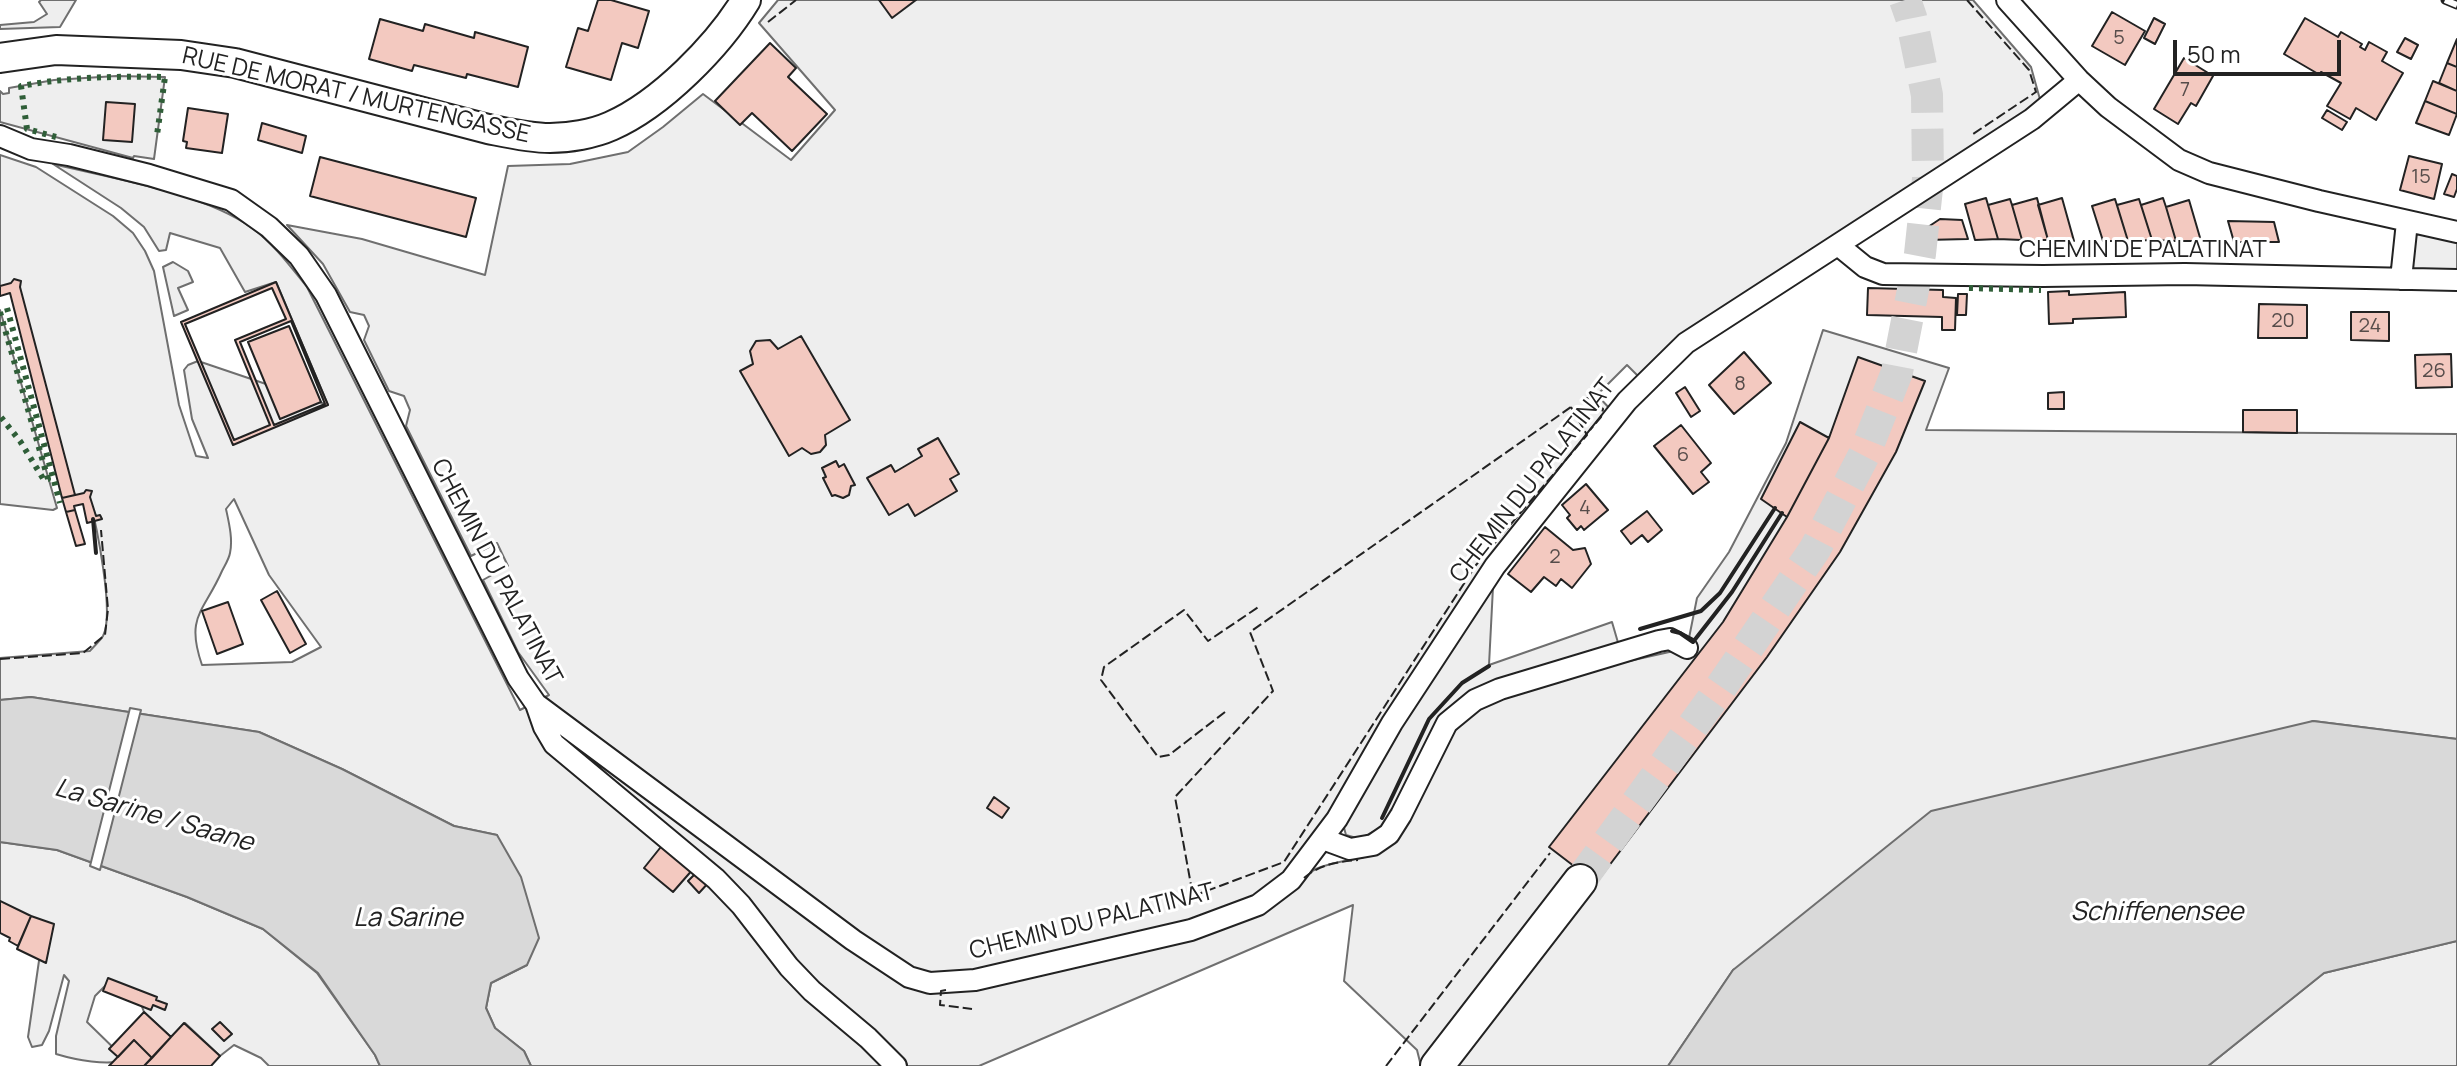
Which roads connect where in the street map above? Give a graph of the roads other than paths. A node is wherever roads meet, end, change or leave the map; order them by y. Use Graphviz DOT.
graph roads {
  1 [pos="746,0"];
  2 [pos="2007,0"];
  3 [pos="0,58"];
  4 [pos="2079,80"];
  5 [pos="0,136"];
  6 [pos="2407,222"];
  7 [pos="2457,232"];
  8 [pos="1838,245"];
  9 [pos="2401,279"];
  10 [pos="2457,280"];
  11 [pos="1687,648"];
  12 [pos="536,704"];
  13 [pos="1323,839"];
  14 [pos="1580,881"];
  15 [pos="896,1066"];
  16 [pos="1437,1066"];
  1 -- 3 [label="main road, RUE DE MORAT / MURTENGASSE"];
  2 -- 4 [label="street"];
  4 -- 6 [label="street"];
  4 -- 8 [label="street, CHEMIN DU PALATINAT"];
  5 -- 12 [label="street, CHEMIN DU PALATINAT"];
  6 -- 7 [label="street"];
  6 -- 9 [label="street"];
  8 -- 9 [label="street, CHEMIN DE PALATINAT"];
  8 -- 13 [label="street, CHEMIN DU PALATINAT"];
  9 -- 10 [label="street, CHEMIN DE PALATINAT"];
  11 -- 13 [label="street"];
  12 -- 13 [label="street, CHEMIN DU PALATINAT"];
  12 -- 15 [label="street"];
  14 -- 16 [label="main road"];
}
